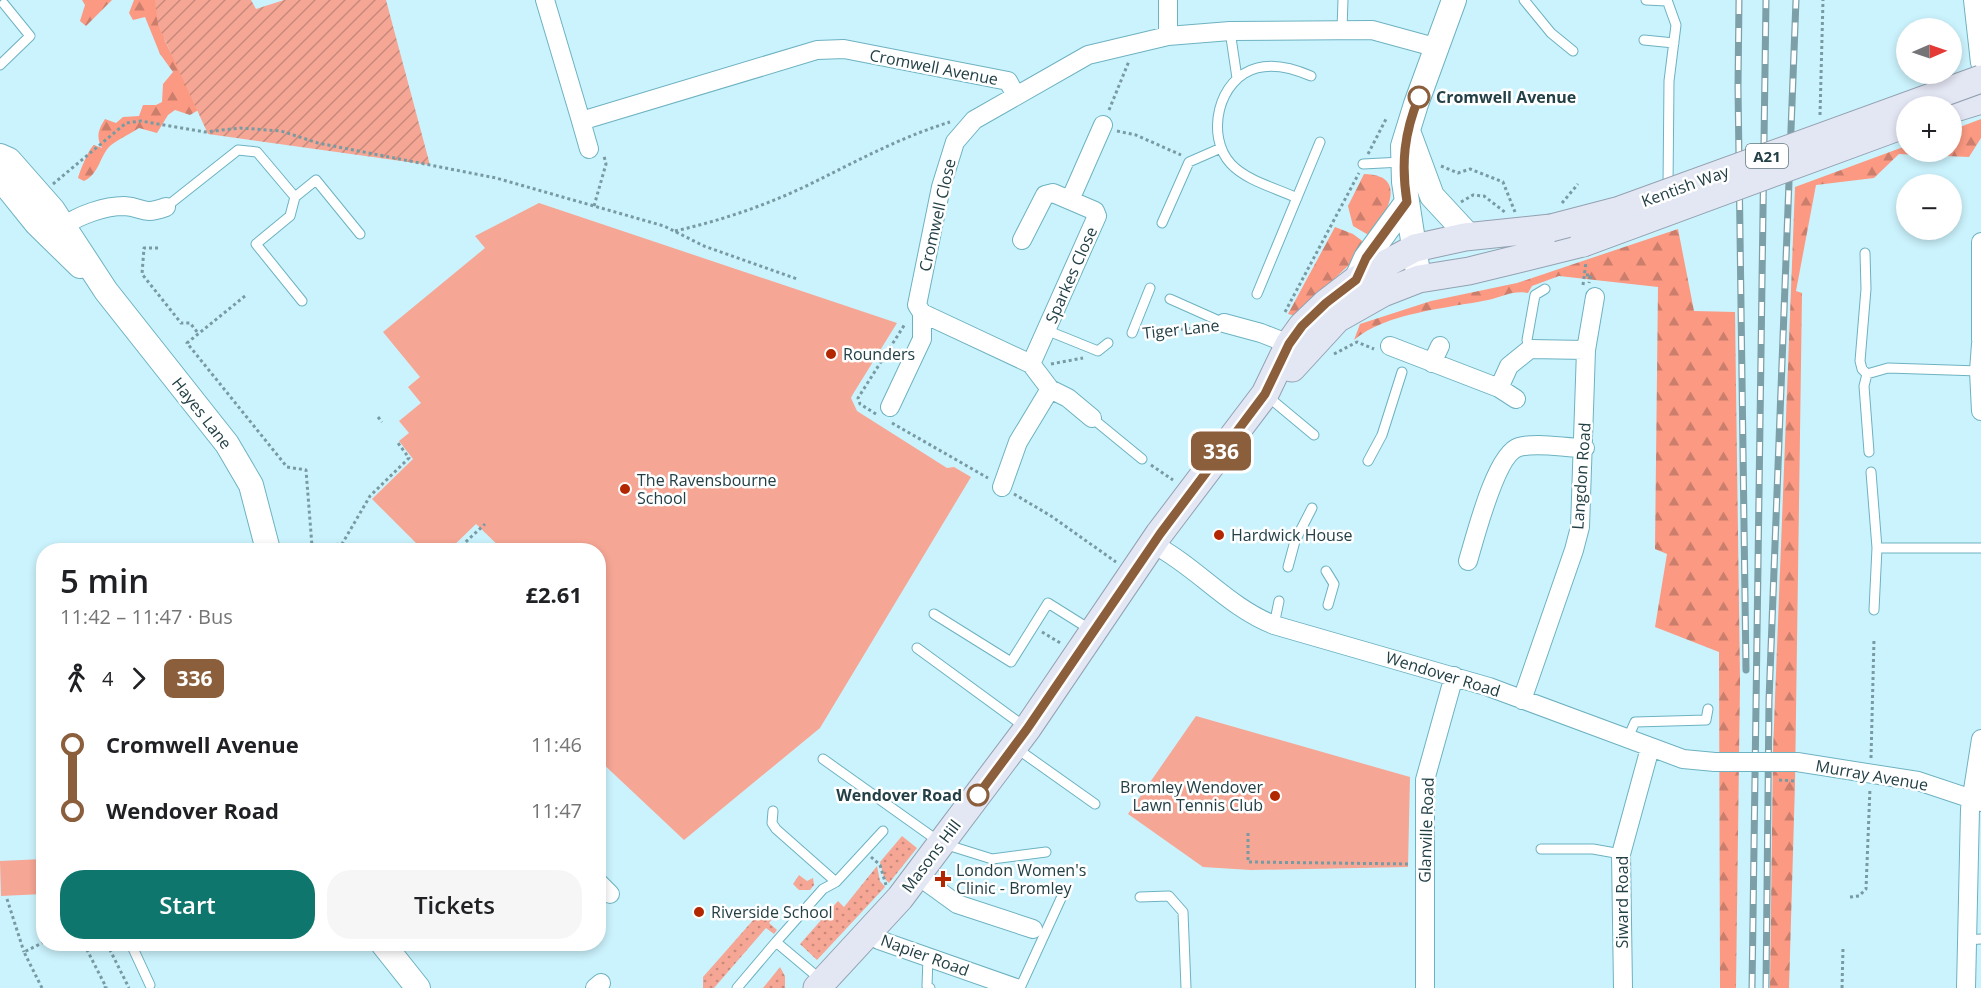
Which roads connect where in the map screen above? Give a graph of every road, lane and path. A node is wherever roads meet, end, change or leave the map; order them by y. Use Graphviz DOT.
graph roads {
  1 [pos="545,0"];
  2 [pos="1167,0"];
  3 [pos="1343,0"];
  4 [pos="1454,0"];
  5 [pos="1524,0"];
  6 [pos="1646,0"];
  7 [pos="1823,0"];
  8 [pos="1973,0"];
  9 [pos="1667,1"];
  10 [pos="4,4"];
  11 [pos="1342,29"];
  12 [pos="1230,31"];
  13 [pos="1168,36"];
  14 [pos="1644,40"];
  15 [pos="1674,43"];
  16 [pos="1132,45"];
  17 [pos="1438,48"];
  18 [pos="1573,51"];
  19 [pos="1980,63"];
  20 [pos="0,65"];
  21 [pos="1311,76"];
  22 [pos="1238,78"];
  23 [pos="1981,79"];
  24 [pos="1015,94"];
  25 [pos="1981,100"];
  26 [pos="1962,106"];
  27 [pos="974,120"];
  28 [pos="1820,120"];
  29 [pos="581,121"];
  30 [pos="1396,124"];
  31 [pos="1103,125"];
  32 [pos="1896,128"];
  33 [pos="1320,142"];
  34 [pos="1221,148"];
  35 [pos="589,149"];
  36 [pos="0,156"];
  37 [pos="1189,162"];
  38 [pos="1402,162"];
  39 [pos="1363,164"];
  40 [pos="1435,164"];
  41 [pos="0,178"];
  42 [pos="1578,184"];
  43 [pos="1668,186"];
  44 [pos="40,195"];
  45 [pos="295,198"];
  46 [pos="1297,198"];
  47 [pos="1070,200"];
  48 [pos="1407,202"];
  49 [pos="166,207"];
  50 [pos="1516,214"];
  51 [pos="1553,220"];
  52 [pos="1162,223"];
  53 [pos="64,226"];
  54 [pos="673,231"];
  55 [pos="360,234"];
  56 [pos="1470,237"];
  57 [pos="1022,240"];
  58 [pos="1981,242"];
  59 [pos="158,248"];
  60 [pos="1414,248"];
  61 [pos="1864,254"];
  62 [pos="1586,275"];
  63 [pos="797,279"];
  64 [pos="1419,279"];
  65 [pos="1356,280"];
  66 [pos="1150,288"];
  67 [pos="1545,289"];
  68 [pos="1592,290"];
  69 [pos="106,291"];
  70 [pos="1257,294"];
  71 [pos="245,296"];
  72 [pos="1170,299"];
  73 [pos="302,301"];
  74 [pos="1285,312"];
  75 [pos="922,313"];
  76 [pos="1224,323"];
  77 [pos="1047,330"];
  78 [pos="1132,333"];
  79 [pos="198,334"];
  80 [pos="1981,342"];
  81 [pos="1108,343"];
  82 [pos="1289,344"];
  83 [pos="1390,346"];
  84 [pos="1440,346"];
  85 [pos="1530,349"];
  86 [pos="1586,350"];
  87 [pos="1098,351"];
  88 [pos="1330,356"];
  89 [pos="1432,363"];
  90 [pos="1031,364"];
  91 [pos="1979,370"];
  92 [pos="1402,372"];
  93 [pos="1867,374"];
  94 [pos="1499,388"];
  95 [pos="1050,389"];
  96 [pos="1265,394"];
  97 [pos="1516,399"];
  98 [pos="890,407"];
  99 [pos="1981,411"];
  100 [pos="378,417"];
  101 [pos="1092,418"];
  102 [pos="382,422"];
  103 [pos="1314,435"];
  104 [pos="398,443"];
  105 [pos="1585,448"];
  106 [pos="943,452"];
  107 [pos="1869,452"];
  108 [pos="1142,459"];
  109 [pos="1368,461"];
  110 [pos="1871,472"];
  111 [pos="1177,483"];
  112 [pos="1002,487"];
  113 [pos="1312,508"];
  114 [pos="484,524"];
  115 [pos="266,543"];
  116 [pos="312,543"];
  117 [pos="343,543"];
  118 [pos="465,543"];
  119 [pos="1153,544"];
  120 [pos="1876,548"];
  121 [pos="1981,548"];
  122 [pos="1468,561"];
  123 [pos="1288,567"];
  124 [pos="1326,572"];
  125 [pos="1131,574"];
  126 [pos="1280,601"];
  127 [pos="1328,605"];
  128 [pos="1874,610"];
  129 [pos="934,614"];
  130 [pos="1275,625"];
  131 [pos="1033,626"];
  132 [pos="1093,631"];
  133 [pos="1874,639"];
  134 [pos="917,648"];
  135 [pos="1077,654"];
  136 [pos="1454,676"];
  137 [pos="1522,700"];
  138 [pos="1708,709"];
  139 [pos="1021,738"];
  140 [pos="1981,739"];
  141 [pos="1627,740"];
  142 [pos="1650,748"];
  143 [pos="823,759"];
  144 [pos="1715,762"];
  145 [pos="1871,773"];
  146 [pos="1976,800"];
  147 [pos="1095,804"];
  148 [pos="773,811"];
  149 [pos="883,831"];
  150 [pos="1248,834"];
  151 [pos="941,843"];
  152 [pos="1541,849"];
  153 [pos="864,851"];
  154 [pos="1046,852"];
  155 [pos="1621,854"];
  156 [pos="1423,863"];
  157 [pos="917,876"];
  158 [pos="836,882"];
  159 [pos="1063,894"];
  160 [pos="1140,897"];
  161 [pos="1850,897"];
  162 [pos="900,898"];
  163 [pos="7,899"];
  164 [pos="1033,929"];
  165 [pos="870,933"];
  166 [pos="1974,940"];
  167 [pos="776,942"];
  168 [pos="36,946"];
  169 [pos="1843,948"];
  170 [pos="88,951"];
  171 [pos="110,951"];
  172 [pos="133,951"];
  173 [pos="389,951"];
  174 [pos="24,952"];
  175 [pos="927,957"];
  176 [pos="150,985"];
  177 [pos="820,985"];
  178 [pos="42,988"];
  179 [pos="104,988"];
  180 [pos="129,988"];
  181 [pos="418,988"];
  182 [pos="737,988"];
  183 [pos="930,988"];
  184 [pos="1018,988"];
  185 [pos="1186,988"];
  186 [pos="1425,988"];
  187 [pos="1623,988"];
  188 [pos="1842,988"];
  189 [pos="1966,988"];
  1 -- 29 [label="street"];
  2 -- 13 [label="street"];
  3 -- 11 [label="lane"];
  4 -- 17 [label="main road"];
  5 -- 18 [label="lane"];
  6 -- 9 [label="lane"];
  7 -- 28 [label="path"];
  8 -- 19 [label="street"];
  9 -- 15 [label="lane"];
  10 -- 20 [label="lane"];
  11 -- 12 [label="street, Cromwell Avenue"];
  11 -- 17 [label="street, Cromwell Avenue"];
  12 -- 13 [label="street, Cromwell Avenue"];
  12 -- 22 [label="lane"];
  13 -- 16 [label="street, Cromwell Avenue"];
  14 -- 15 [label="lane"];
  15 -- 43 [label="lane"];
  16 -- 24 [label="street, Cromwell Avenue"];
  16 -- 31 [label="path"];
  17 -- 30 [label="main road"];
  21 -- 22 [label="lane"];
  22 -- 34 [label="lane"];
  23 -- 51 [label="main road, Kentish Way / A21, bridge"];
  24 -- 27 [label="street, Cromwell Close"];
  24 -- 29 [label="street, Cromwell Avenue"];
  25 -- 26 [label="main road"];
  27 -- 54 [label="path"];
  27 -- 75 [label="street, Cromwell Close"];
  29 -- 35 [label="street"];
  30 -- 38 [label="main road"];
  30 -- 39 [label="path"];
  30 -- 56 [label="main road"];
  31 -- 37 [label="path"];
  31 -- 47 [label="street"];
  32 -- 64 [label="main road, Kentish Way / A21, bridge"];
  33 -- 46 [label="lane"];
  34 -- 37 [label="lane"];
  34 -- 46 [label="lane"];
  36 -- 44 [label="main road, Hayes Lane"];
  37 -- 52 [label="lane"];
  38 -- 39 [label="lane"];
  38 -- 48 [label="main road"];
  39 -- 74 [label="path"];
  40 -- 50 [label="path"];
  41 -- 69 [label="main road, Hayes Lane"];
  42 -- 51 [label="path"];
  44 -- 53 [label="main road, Hayes Lane"];
  44 -- 54 [label="path"];
  45 -- 49 [label="lane"];
  45 -- 55 [label="lane"];
  45 -- 73 [label="lane"];
  46 -- 70 [label="lane"];
  47 -- 57 [label="street, Sparkes Close"];
  47 -- 77 [label="street, Sparkes Close"];
  48 -- 60 [label="main road"];
  48 -- 65 [label="main road"];
  49 -- 53 [label="street"];
  51 -- 56 [label="main road, Kentish Way / A21"];
  53 -- 69 [label="main road, Hayes Lane"];
  54 -- 63 [label="path"];
  56 -- 60 [label="main road, Kentish Way / A21"];
  58 -- 80 [label="street"];
  59 -- 79 [label="path"];
  60 -- 64 [label="main road"];
  60 -- 65 [label="main road, Masons Hill / A21"];
  61 -- 93 [label="lane"];
  62 -- 68 [label="path"];
  64 -- 96 [label="main road, Masons Hill / A21"];
  65 -- 82 [label="main road, Masons Hill / A21"];
  66 -- 78 [label="lane"];
  67 -- 85 [label="lane"];
  68 -- 86 [label="street, Langdon Road"];
  69 -- 115 [label="main road, Hayes Lane"];
  71 -- 79 [label="path"];
  72 -- 76 [label="lane"];
  75 -- 90 [label="street"];
  75 -- 98 [label="street"];
  76 -- 78 [label="path, Tiger Lane"];
  76 -- 82 [label="street, Tiger Lane"];
  77 -- 87 [label="lane"];
  77 -- 90 [label="street, Sparkes Close"];
  79 -- 116 [label="path"];
  80 -- 91 [label="street"];
  81 -- 87 [label="lane"];
  82 -- 96 [label="main road, Masons Hill / A21"];
  83 -- 88 [label="path"];
  83 -- 89 [label="street"];
  84 -- 89 [label="street"];
  85 -- 86 [label="street"];
  85 -- 94 [label="street"];
  86 -- 105 [label="street, Langdon Road"];
  87 -- 90 [label="path"];
  89 -- 94 [label="street"];
  90 -- 95 [label="street"];
  91 -- 93 [label="lane"];
  91 -- 99 [label="street"];
  92 -- 109 [label="lane"];
  93 -- 107 [label="lane"];
  94 -- 97 [label="street"];
  95 -- 101 [label="street"];
  95 -- 112 [label="street"];
  96 -- 103 [label="lane"];
  96 -- 119 [label="main road, Masons Hill / A21"];
  100 -- 102 [label="path"];
  101 -- 108 [label="lane"];
  104 -- 117 [label="path"];
  105 -- 122 [label="street"];
  105 -- 137 [label="street, Langdon Road"];
  106 -- 112 [label="path"];
  108 -- 111 [label="path"];
  110 -- 120 [label="lane"];
  112 -- 125 [label="path"];
  113 -- 123 [label="lane"];
  114 -- 118 [label="path"];
  119 -- 125 [label="main road, Masons Hill / A21"];
  119 -- 130 [label="street, Wendover Road"];
  120 -- 121 [label="lane"];
  120 -- 128 [label="lane"];
  124 -- 127 [label="lane"];
  125 -- 132 [label="main road, Masons Hill / A21"];
  126 -- 130 [label="lane"];
  129 -- 131 [label="lane"];
  130 -- 136 [label="street, Wendover Road"];
  131 -- 132 [label="lane"];
  131 -- 135 [label="path"];
  132 -- 135 [label="main road, Masons Hill / A21"];
  133 -- 145 [label="path"];
  134 -- 139 [label="lane"];
  135 -- 139 [label="main road, Masons Hill / A21"];
  136 -- 137 [label="street, Wendover Road"];
  136 -- 156 [label="street, Glanville Road"];
  137 -- 141 [label="street, Wendover Road"];
  138 -- 141 [label="lane"];
  139 -- 147 [label="lane"];
  139 -- 151 [label="main road, Masons Hill / A21"];
  140 -- 146 [label="street"];
  141 -- 142 [label="street, Wendover Road"];
  142 -- 144 [label="street, Wendover Road"];
  142 -- 155 [label="street, Siward Road"];
  143 -- 151 [label="lane"];
  144 -- 145 [label="street, Murray Avenue, bridge"];
  145 -- 146 [label="street, Murray Avenue"];
  145 -- 161 [label="path"];
  146 -- 166 [label="street"];
  148 -- 158 [label="lane"];
  149 -- 153 [label="lane"];
  150 -- 156 [label="path"];
  151 -- 154 [label="lane"];
  151 -- 157 [label="main road, Masons Hill / A21"];
  152 -- 155 [label="lane"];
  153 -- 158 [label="lane"];
  153 -- 162 [label="path"];
  155 -- 187 [label="street, Siward Road"];
  156 -- 186 [label="street, Glanville Road"];
  157 -- 162 [label="main road, Masons Hill / A21"];
  157 -- 164 [label="street"];
  158 -- 167 [label="lane"];
  159 -- 184 [label="lane"];
  160 -- 185 [label="lane"];
  162 -- 165 [label="main road, Masons Hill / A21"];
  163 -- 174 [label="path"];
  165 -- 175 [label="street, Napier Road"];
  165 -- 177 [label="main road, Masons Hill / A21"];
  166 -- 189 [label="street"];
  167 -- 177 [label="lane"];
  167 -- 182 [label="lane"];
  168 -- 174 [label="path"];
  169 -- 188 [label="path"];
  170 -- 179 [label="path"];
  171 -- 180 [label="path"];
  172 -- 176 [label="lane"];
  173 -- 181 [label="main road"];
  174 -- 178 [label="path"];
  175 -- 183 [label="lane"];
  175 -- 184 [label="street, Napier Road"];
}
